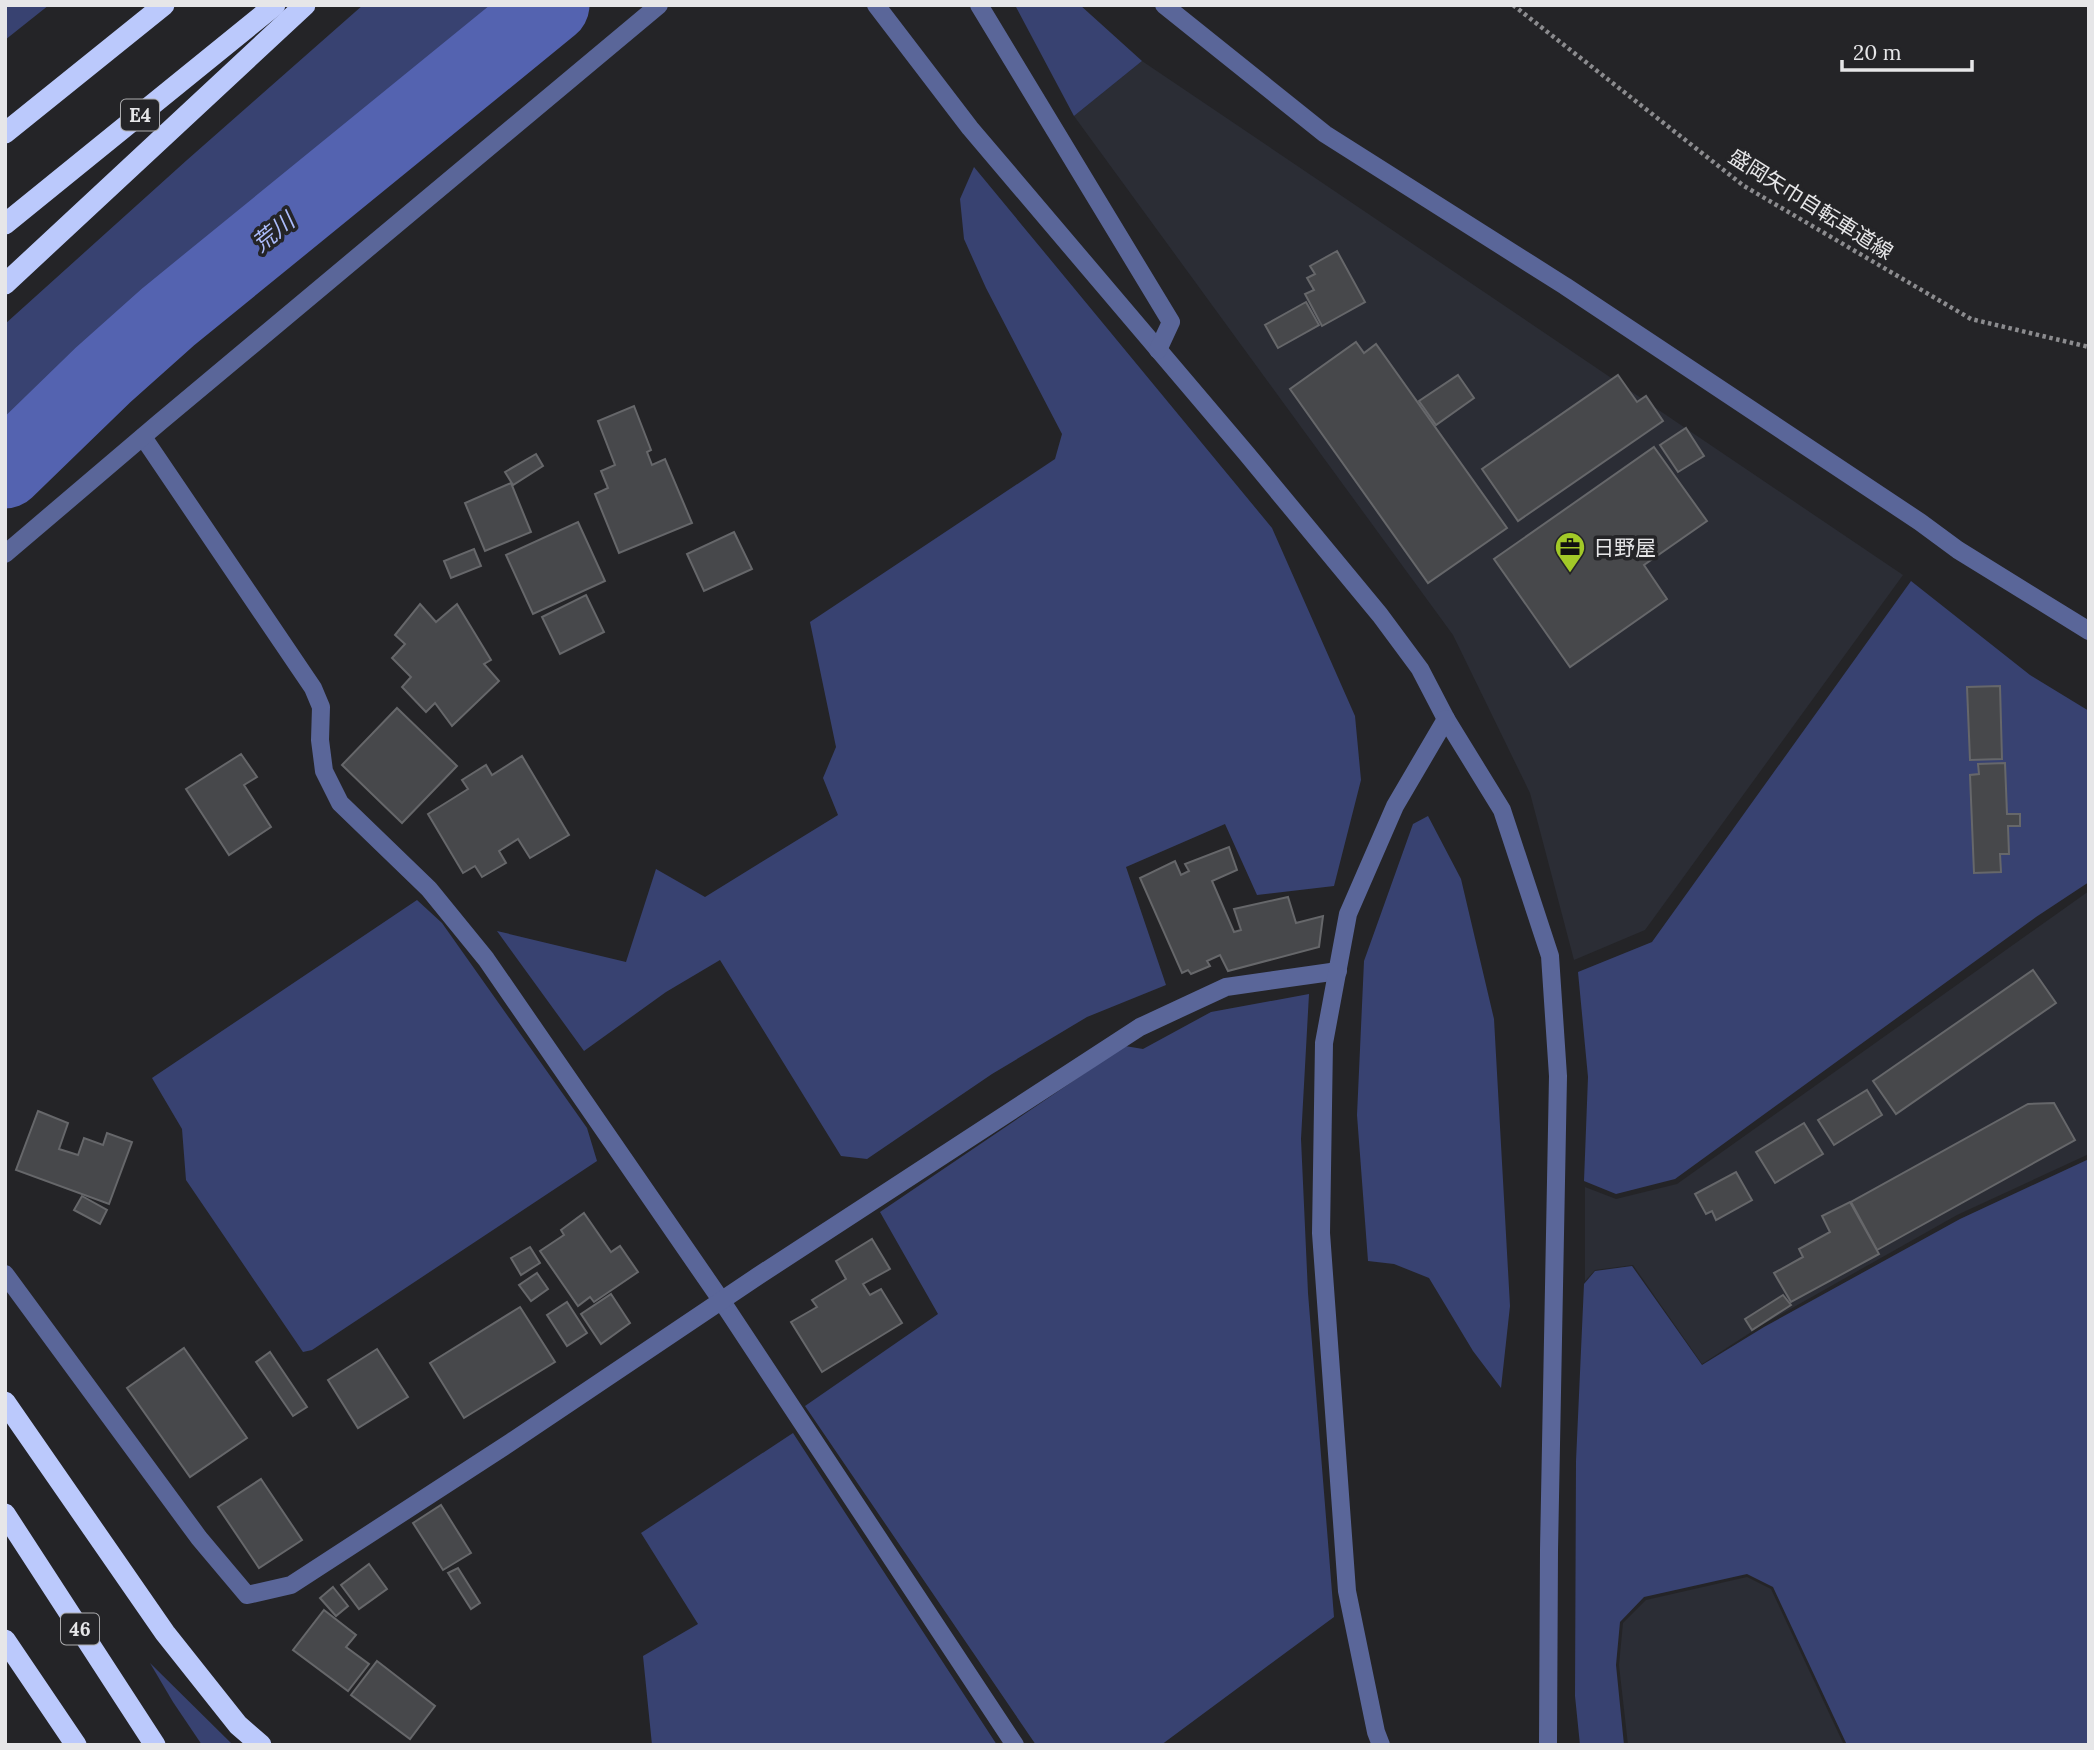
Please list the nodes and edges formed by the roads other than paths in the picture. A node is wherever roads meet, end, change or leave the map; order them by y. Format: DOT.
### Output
graph roads {
  1 [pos="164,5"];
  2 [pos="275,5"];
  3 [pos="305,5"];
  4 [pos="659,5"];
  5 [pos="876,5"];
  6 [pos="979,5"];
  7 [pos="1164,5"];
  8 [pos="5,133"];
  9 [pos="5,225"];
  10 [pos="5,284"];
  11 [pos="1158,350"];
  12 [pos="142,437"];
  13 [pos="5,554"];
  14 [pos="2089,631"];
  15 [pos="1446,719"];
  16 [pos="1338,971"];
  17 [pos="5,1274"];
  18 [pos="721,1300"];
  19 [pos="5,1402"];
  20 [pos="5,1514"];
  21 [pos="5,1640"];
  22 [pos="76,1745"];
  23 [pos="155,1745"];
  24 [pos="261,1745"];
  25 [pos="1015,1745"];
  26 [pos="1381,1745"];
  27 [pos="1548,1745"];
  1 -- 8 [label="highway"];
  2 -- 9 [label="highway, E4"];
  3 -- 10 [label="highway"];
  4 -- 12 [label="street"];
  5 -- 11 [label="street"];
  6 -- 11 [label="street"];
  7 -- 14 [label="street"];
  11 -- 15 [label="street"];
  12 -- 13 [label="street"];
  12 -- 18 [label="street"];
  15 -- 16 [label="street"];
  15 -- 27 [label="street"];
  16 -- 18 [label="street"];
  16 -- 26 [label="street"];
  17 -- 18 [label="street"];
  18 -- 25 [label="street"];
  19 -- 24 [label="highway"];
  20 -- 23 [label="highway, 46"];
  21 -- 22 [label="highway"];
}
